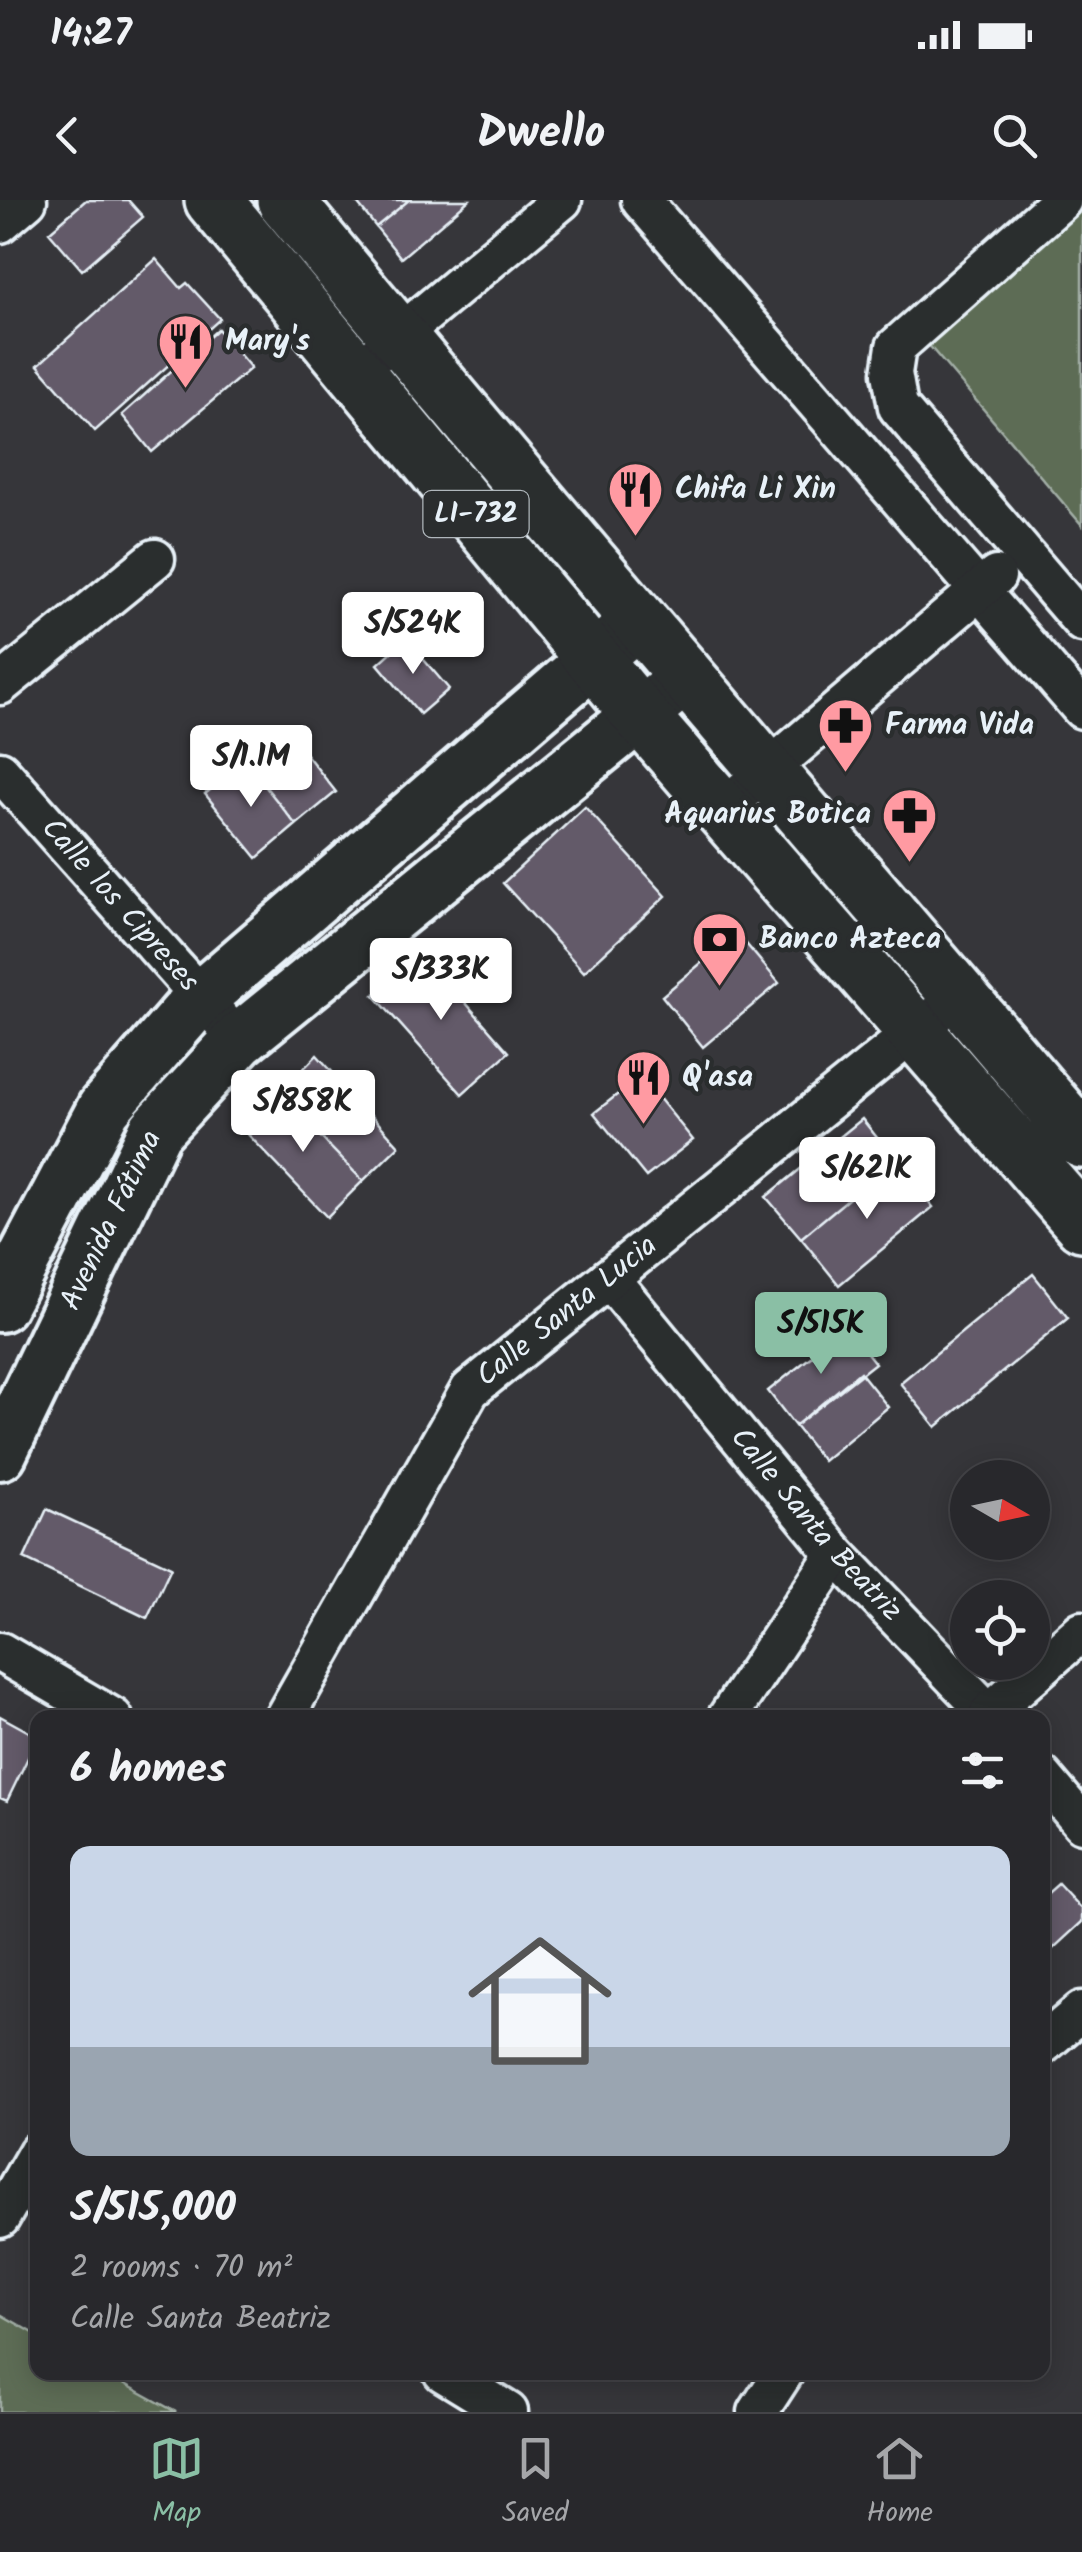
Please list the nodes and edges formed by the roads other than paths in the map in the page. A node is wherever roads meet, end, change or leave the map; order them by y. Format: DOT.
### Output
graph roads {
  1 [pos="27,200"];
  2 [pos="214,200"];
  3 [pos="285,200"];
  4 [pos="562,200"];
  5 [pos="641,200"];
  6 [pos="1062,200"];
  7 [pos="0,223"];
  8 [pos="398,337"];
  9 [pos="357,370"];
  10 [pos="1021,555"];
  11 [pos="156,559"];
  12 [pos="979,591"];
  13 [pos="638,622"];
  14 [pos="1082,622"];
  15 [pos="594,658"];
  16 [pos="686,677"];
  17 [pos="0,685"];
  18 [pos="1082,709"];
  19 [pos="639,714"];
  20 [pos="0,771"];
  21 [pos="770,771"];
  22 [pos="722,809"];
  23 [pos="959,995"];
  24 [pos="200,998"];
  25 [pos="917,1031"];
  26 [pos="239,1040"];
  27 [pos="1082,1140"];
  28 [pos="1082,1223"];
  29 [pos="609,1278"];
  30 [pos="0,1305"];
  31 [pos="0,1453"];
  32 [pos="836,1554"];
  33 [pos="1082,1631"];
  34 [pos="0,1652"];
  35 [pos="100,1710"];
  36 [pos="289,1710"];
  37 [pos="733,1710"];
  38 [pos="986,1710"];
  39 [pos="996,1710"];
  40 [pos="1050,1785"];
  41 [pos="1082,1823"];
  42 [pos="1082,2012"];
  43 [pos="1050,2038"];
  44 [pos="30,2164"];
  45 [pos="0,2218"];
  46 [pos="457,2380"];
  47 [pos="779,2380"];
  48 [pos="508,2412"];
  49 [pos="758,2412"];
  1 -- 7 [label="street"];
  2 -- 9 [label="main road, LI-732"];
  3 -- 8 [label="main road, LI-732"];
  4 -- 8 [label="street"];
  5 -- 12 [label="street"];
  6 -- 10 [label="street"];
  8 -- 9 [label="street"];
  8 -- 13 [label="main road, LI-732"];
  9 -- 15 [label="main road, LI-732"];
  10 -- 12 [label="street"];
  10 -- 14 [label="street"];
  11 -- 17 [label="street"];
  12 -- 18 [label="street"];
  12 -- 21 [label="street"];
  13 -- 15 [label="main road, Avenida Fátima"];
  13 -- 16 [label="main road, LI-732"];
  15 -- 19 [label="main road, LI-732"];
  15 -- 24 [label="main road, Avenida Fátima"];
  16 -- 19 [label="main road, Avenida Fátima"];
  16 -- 21 [label="main road, LI-732"];
  19 -- 22 [label="main road, LI-732"];
  19 -- 26 [label="main road, Avenida Fátima"];
  20 -- 24 [label="street, Calle los Cipreses"];
  21 -- 22 [label="street"];
  21 -- 23 [label="main road, LI-732"];
  22 -- 25 [label="main road, LI-732"];
  23 -- 25 [label="street, Calle Santa Lucia"];
  23 -- 27 [label="main road, LI-732"];
  24 -- 26 [label="street, Calle los Cipreses"];
  24 -- 30 [label="main road, Avenida Fátima"];
  25 -- 28 [label="main road, LI-732"];
  25 -- 29 [label="street, Calle Santa Lucia"];
  26 -- 31 [label="main road, Avenida Fátima"];
  29 -- 32 [label="street, Calle Santa Beatriz"];
  29 -- 36 [label="street, Calle Santa Lucia"];
  32 -- 37 [label="street"];
  32 -- 38 [label="street, Calle Santa Beatriz"];
  33 -- 39 [label="street"];
  34 -- 35 [label="street"];
  40 -- 41 [label="street"];
  42 -- 43 [label="street"];
  44 -- 45 [label="street"];
  46 -- 48 [label="street"];
  47 -- 49 [label="street"];
}
